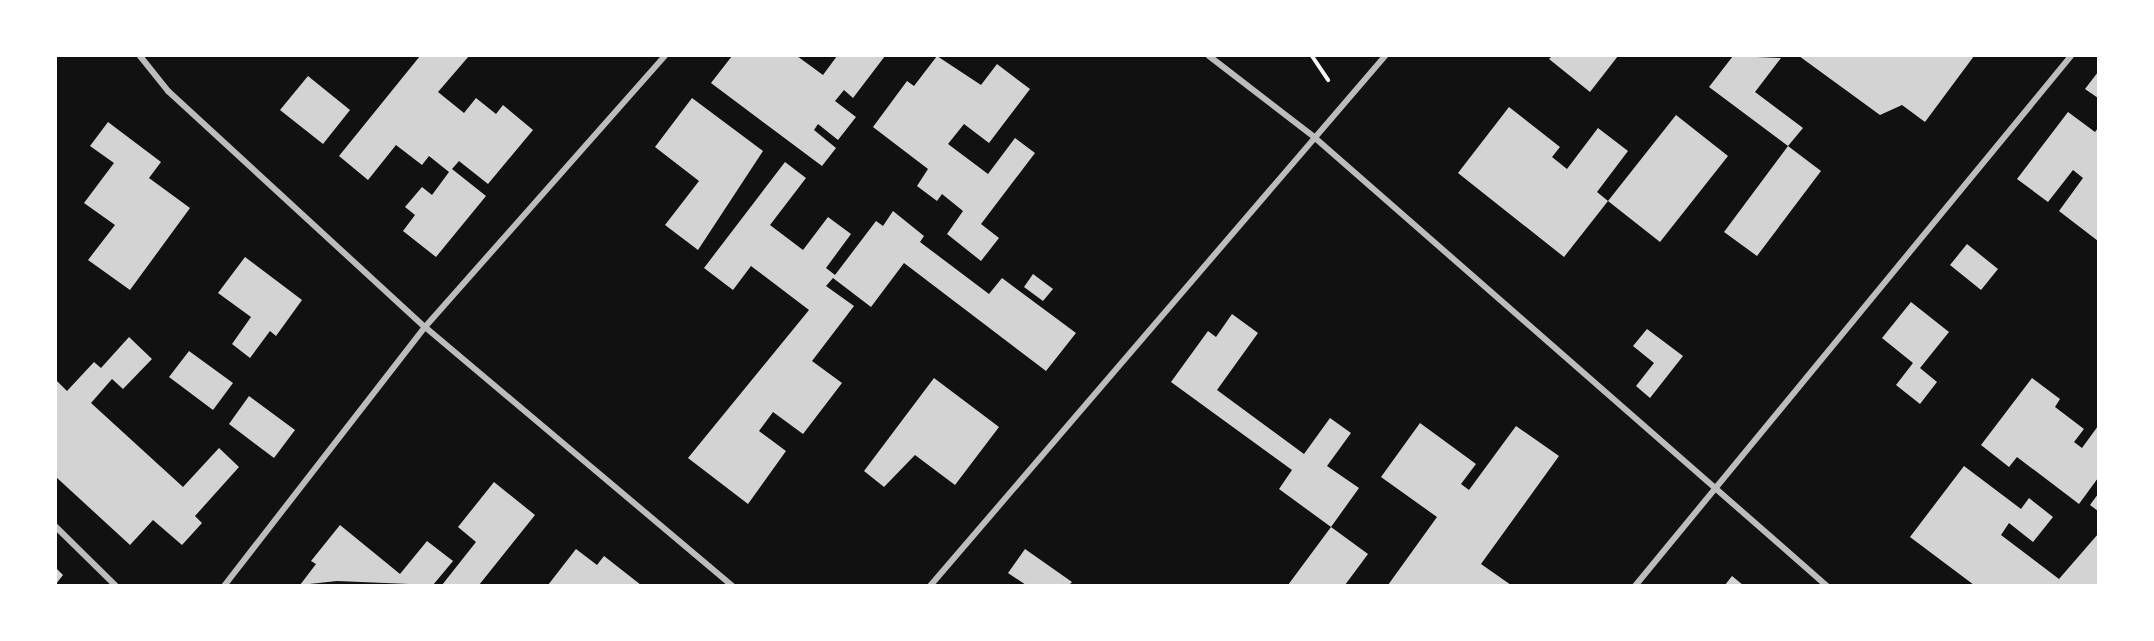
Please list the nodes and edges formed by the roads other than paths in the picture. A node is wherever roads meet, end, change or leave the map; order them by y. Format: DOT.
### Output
graph roads {
  1 [pos="140,56"];
  2 [pos="665,56"];
  3 [pos="1209,56"];
  4 [pos="1384,56"];
  5 [pos="2071,56"];
  6 [pos="1314,137"];
  7 [pos="425,327"];
  8 [pos="1715,490"];
  9 [pos="56,527"];
  10 [pos="116,585"];
  11 [pos="224,585"];
  12 [pos="733,585"];
  13 [pos="930,585"];
  14 [pos="1635,585"];
  15 [pos="1827,585"];
  1 -- 7 [label="street"];
  2 -- 7 [label="street"];
  3 -- 6 [label="street"];
  4 -- 6 [label="street"];
  5 -- 8 [label="street"];
  6 -- 8 [label="street"];
  6 -- 13 [label="street"];
  7 -- 11 [label="street"];
  7 -- 12 [label="street"];
  8 -- 14 [label="street"];
  8 -- 15 [label="street"];
  9 -- 10 [label="street"];
}
